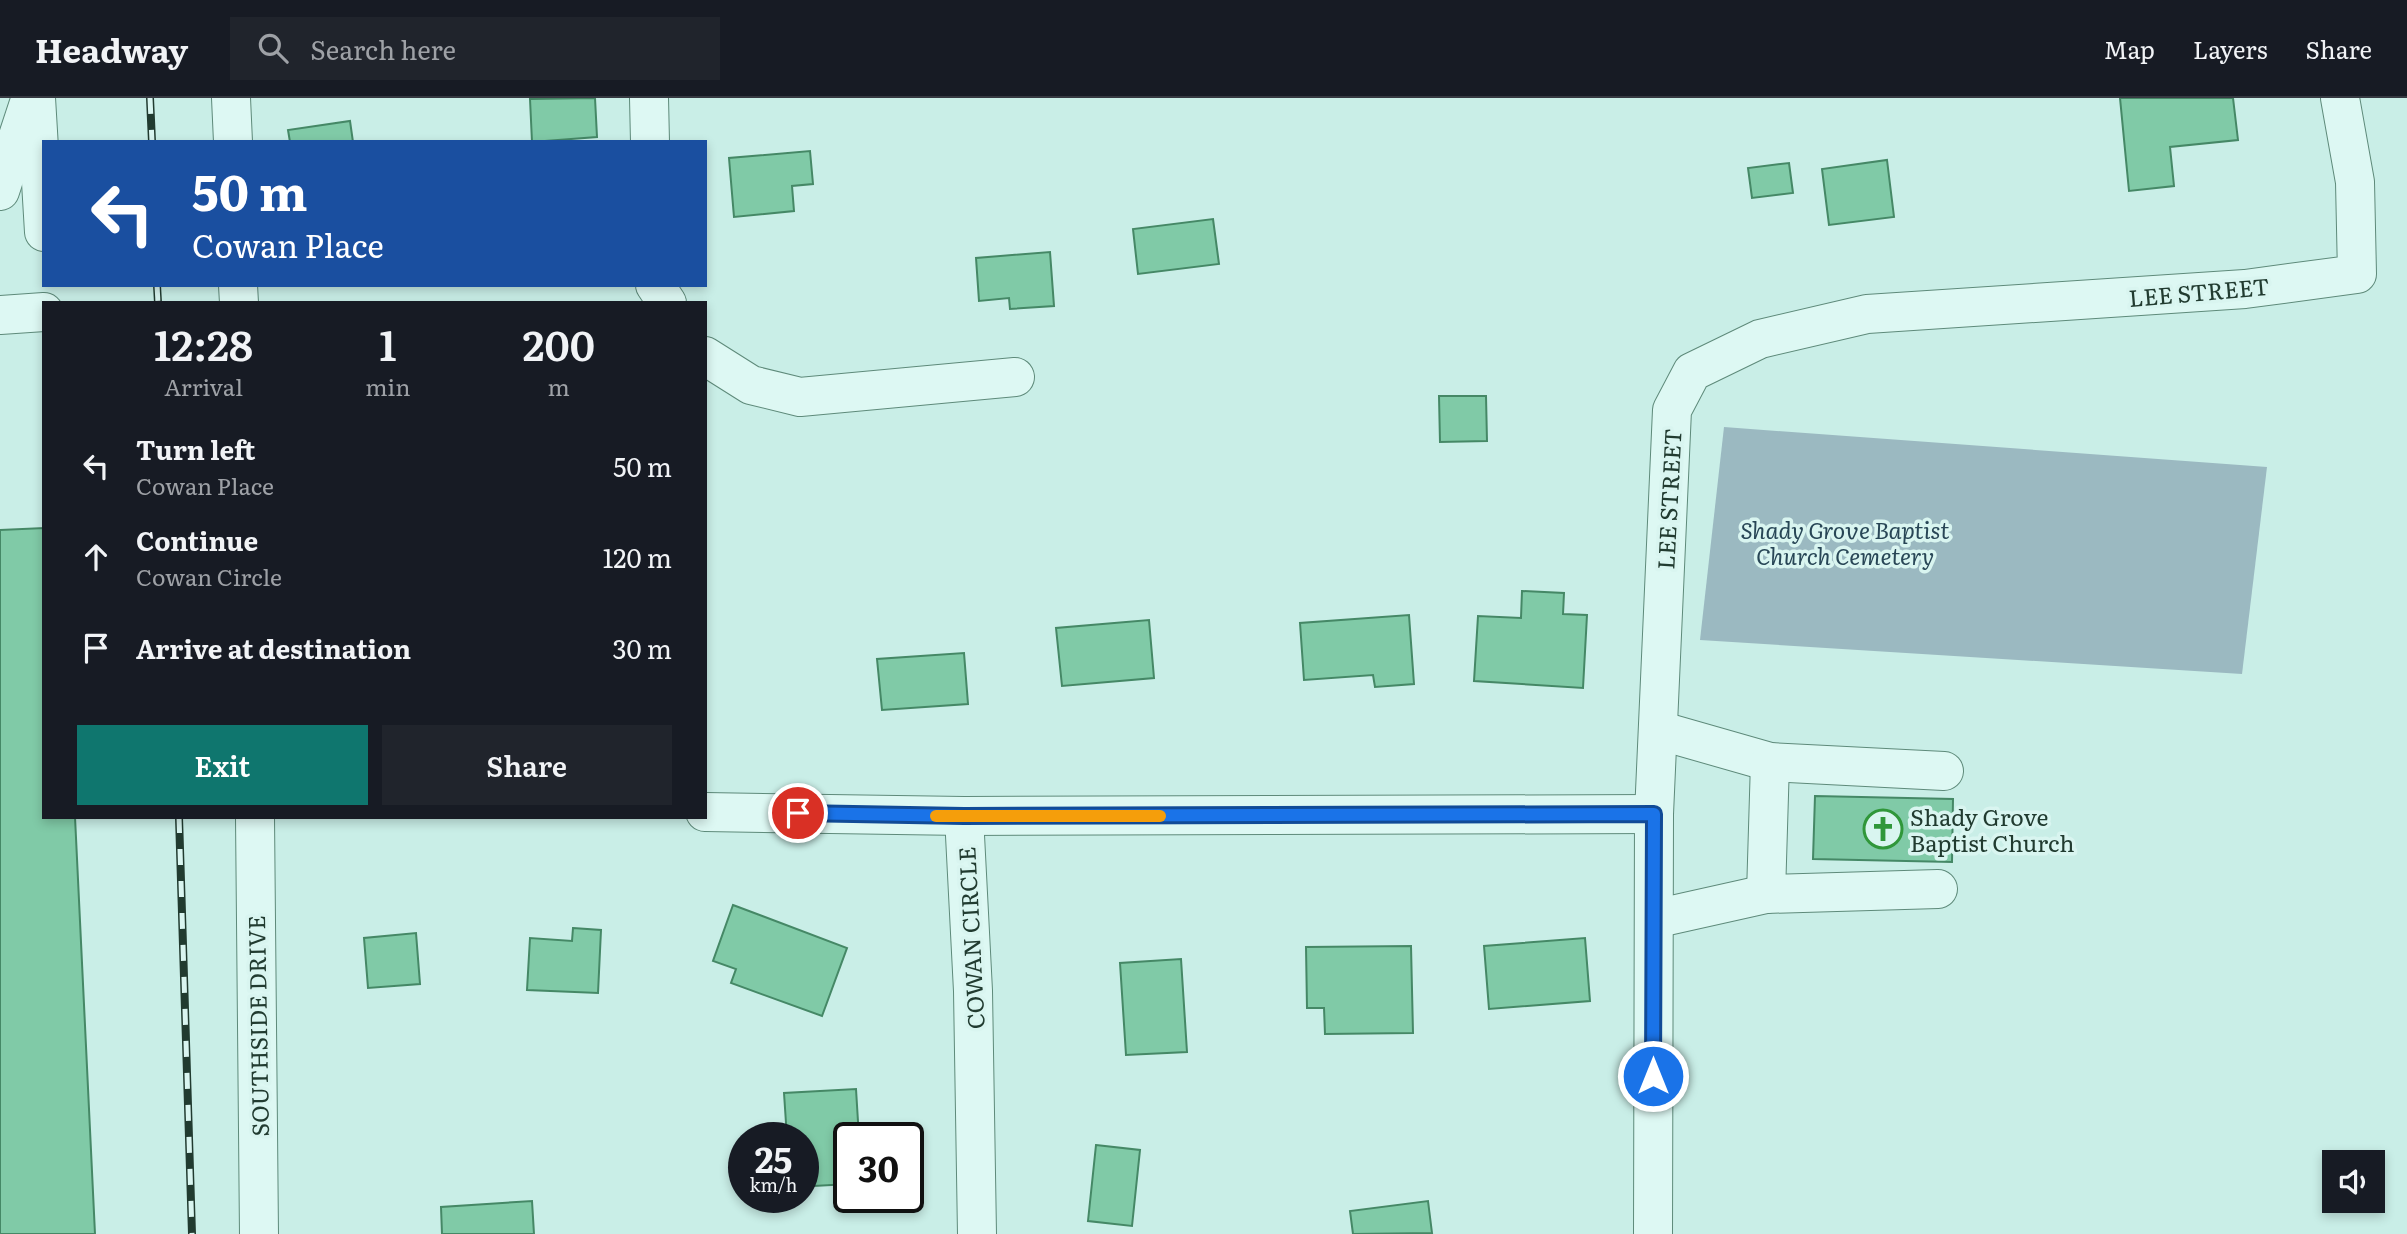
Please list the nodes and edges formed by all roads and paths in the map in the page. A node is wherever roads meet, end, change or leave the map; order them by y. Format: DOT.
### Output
graph roads {
  1 [pos="31,98"];
  2 [pos="36,98"];
  3 [pos="231,98"];
  4 [pos="649,98"];
  5 [pos="2340,98"];
  6 [pos="233,140"];
  7 [pos="650,140"];
  8 [pos="0,191"];
  9 [pos="42,198"];
  10 [pos="42,312"];
  11 [pos="0,315"];
  12 [pos="707,357"];
  13 [pos="1015,377"];
  14 [pos="1658,730"];
  15 [pos="1770,762"];
  16 [pos="1944,771"];
  17 [pos="707,812"];
  18 [pos="1654,814"];
  19 [pos="964,816"];
  20 [pos="255,819"];
  21 [pos="1938,889"];
  22 [pos="1766,894"];
  23 [pos="1654,919"];
  24 [pos="258,1234"];
  25 [pos="977,1234"];
  26 [pos="1653,1234"];
  1 -- 8 [label="street"];
  2 -- 9 [label="street"];
  3 -- 6 [label="street"];
  4 -- 7 [label="street"];
  5 -- 14 [label="street, LEE STREET"];
  10 -- 11 [label="street"];
  12 -- 13 [label="street"];
  14 -- 15 [label="street"];
  14 -- 18 [label="street, LEE STREET"];
  15 -- 16 [label="street"];
  15 -- 22 [label="street"];
  17 -- 19 [label="street, COWAN CIRCLE"];
  18 -- 19 [label="street"];
  18 -- 23 [label="street, LEE STREET"];
  19 -- 25 [label="street, COWAN CIRCLE"];
  20 -- 24 [label="street, SOUTHSIDE DRIVE"];
  21 -- 22 [label="street"];
  22 -- 23 [label="street"];
  23 -- 26 [label="street, LEE STREET"];
}
